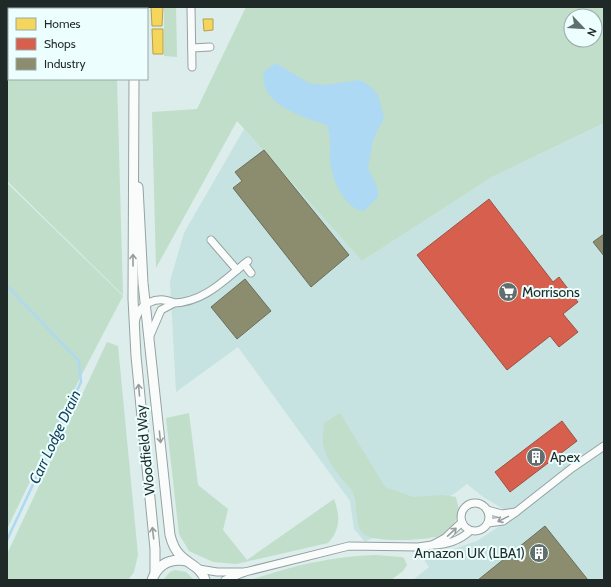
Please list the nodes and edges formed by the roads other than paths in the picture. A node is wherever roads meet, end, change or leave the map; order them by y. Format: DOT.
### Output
graph roads {
  1 [pos="191,7"];
  2 [pos="210,47"];
  3 [pos="192,48"];
  4 [pos="192,67"];
  5 [pos="134,80"];
  6 [pos="134,141"];
  7 [pos="211,240"];
  8 [pos="237,270"];
  9 [pos="251,272"];
  10 [pos="174,303"];
  11 [pos="145,305"];
  12 [pos="134,327"];
  13 [pos="149,339"];
  14 [pos="604,446"];
  15 [pos="487,510"];
  16 [pos="516,512"];
  17 [pos="462,522"];
  18 [pos="488,523"];
  19 [pos="470,531"];
  20 [pos="432,545"];
  21 [pos="188,562"];
  22 [pos="199,569"];
  23 [pos="245,572"];
  24 [pos="154,576"];
  25 [pos="204,580"];
  26 [pos="225,580"];
  1 -- 3 [label="street"];
  2 -- 3 [label="street"];
  3 -- 4 [label="street"];
  5 -- 6 [label="street, Woodfield Way"];
  6 -- 11 [label="street, Woodfield Way"];
  12 -- 6 [label="street, Woodfield Way, one-way"];
  7 -- 8 [label="street"];
  8 -- 9 [label="street, Woodfield Way"];
  8 -- 10 [label="street, Woodfield Way"];
  10 -- 11 [label="street, Woodfield Way"];
  10 -- 13 [label="street, Woodfield Way"];
  11 -- 12 [label="street, Woodfield Way"];
  11 -- 13 [label="street, Woodfield Way"];
  24 -- 12 [label="street, Woodfield Way, one-way"];
  13 -- 21 [label="street, Woodfield Way, one-way"];
  14 -- 16 [label="street"];
  15 -- 16 [label="street"];
  15 -- 17 [label="street"];
  15 -- 18 [label="street"];
  16 -- 18 [label="street, one-way"];
  17 -- 19 [label="street"];
  20 -- 17 [label="street, one-way"];
  18 -- 19 [label="street"];
  19 -- 20 [label="street"];
  20 -- 23 [label="street"];
  21 -- 22 [label="street, Woodfield Way"];
  21 -- 24 [label="street"];
  22 -- 23 [label="street"];
  22 -- 25 [label="street"];
  23 -- 26 [label="street"];
}
